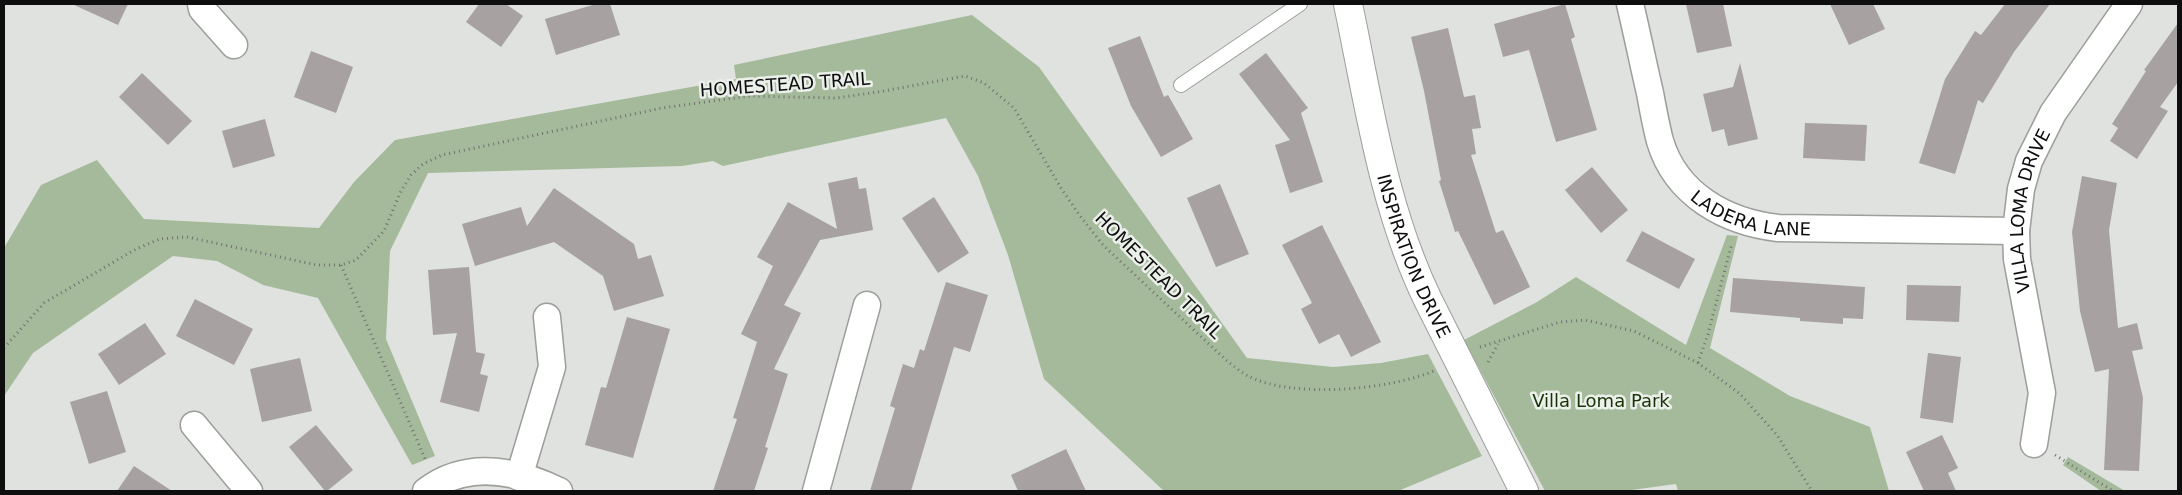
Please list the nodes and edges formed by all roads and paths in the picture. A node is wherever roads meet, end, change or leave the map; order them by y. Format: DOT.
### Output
graph roads {
  1 [pos="201,4"];
  2 [pos="1300,4"];
  3 [pos="1348,4"];
  4 [pos="1630,4"];
  5 [pos="2129,4"];
  6 [pos="234,45"];
  7 [pos="1181,86"];
  8 [pos="1738,220"];
  9 [pos="2016,231"];
  10 [pos="341,265"];
  11 [pos="867,305"];
  12 [pos="547,317"];
  13 [pos="1499,343"];
  14 [pos="4,348"];
  15 [pos="1475,350"];
  16 [pos="1698,363"];
  17 [pos="1486,365"];
  18 [pos="1437,370"];
  19 [pos="194,425"];
  20 [pos="2034,444"];
  21 [pos="520,477"];
  22 [pos="431,488"];
  23 [pos="249,491"];
  24 [pos="559,491"];
  25 [pos="816,491"];
  26 [pos="1524,491"];
  27 [pos="1812,491"];
  28 [pos="2113,491"];
  1 -- 6 [label="street"];
  2 -- 7 [label="lane"];
  3 -- 26 [label="street, INSPIRATION DRIVE"];
  4 -- 8 [label="street, LADERA LANE"];
  5 -- 9 [label="street, VILLA LOMA DRIVE"];
  8 -- 9 [label="street, LADERA LANE"];
  8 -- 16 [label="path"];
  9 -- 20 [label="street, VILLA LOMA DRIVE"];
  10 -- 14 [label="path, HOMESTEAD TRAIL"];
  10 -- 18 [label="path, HOMESTEAD TRAIL"];
  10 -- 22 [label="path"];
  11 -- 25 [label="street"];
  12 -- 21 [label="street"];
  13 -- 15 [label="path"];
  13 -- 16 [label="path"];
  13 -- 17 [label="path"];
  16 -- 27 [label="path"];
  19 -- 23 [label="street"];
  20 -- 28 [label="path"];
  21 -- 22 [label="street"];
  21 -- 24 [label="street"];
}
